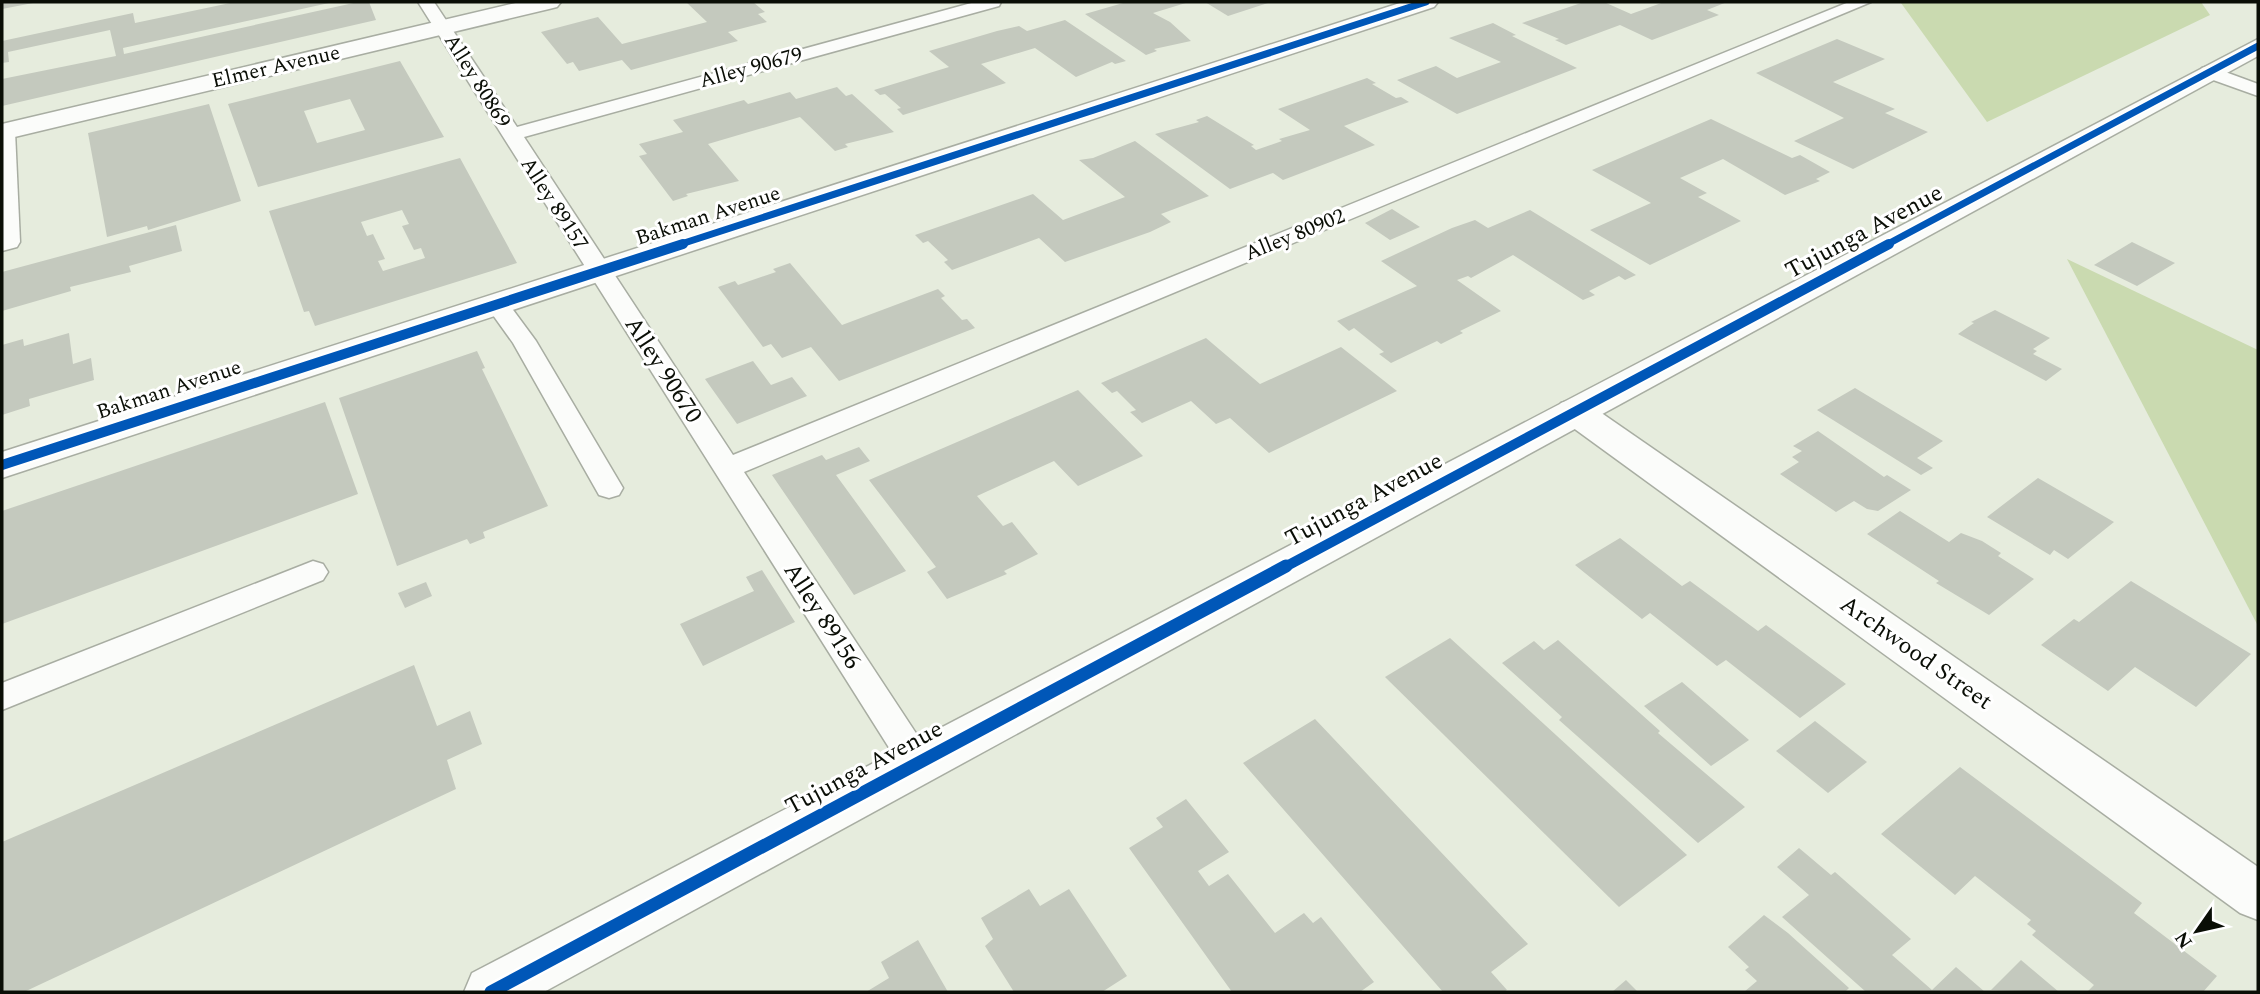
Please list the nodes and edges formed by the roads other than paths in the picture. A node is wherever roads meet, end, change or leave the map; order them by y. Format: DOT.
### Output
graph roads {
  1 [pos="426,2"];
  2 [pos="550,2"];
  3 [pos="993,2"];
  4 [pos="1426,2"];
  5 [pos="1863,2"];
  6 [pos="443,27"];
  7 [pos="2258,46"];
  8 [pos="2209,72"];
  9 [pos="2258,90"];
  10 [pos="3,131"];
  11 [pos="510,135"];
  12 [pos="2,243"];
  13 [pos="599,272"];
  14 [pos="497,304"];
  15 [pos="1574,411"];
  16 [pos="2,465"];
  17 [pos="728,468"];
  18 [pos="609,488"];
  19 [pos="313,572"];
  20 [pos="2,697"];
  21 [pos="917,763"];
  22 [pos="2258,896"];
  23 [pos="491,992"];
  1 -- 6 [label="lane, Alley 80869"];
  2 -- 6 [label="street, Elmer Avenue"];
  3 -- 11 [label="lane, Alley 90679"];
  4 -- 13 [label="street, Bakman Avenue"];
  5 -- 17 [label="lane, Alley 80902"];
  6 -- 10 [label="street, Elmer Avenue"];
  6 -- 11 [label="lane, Alley 80869"];
  7 -- 8 [label="street, Tujunga Avenue"];
  8 -- 9 [label="lane"];
  8 -- 15 [label="street, Tujunga Avenue"];
  10 -- 12 [label="lane"];
  11 -- 13 [label="lane, Alley 89157"];
  13 -- 14 [label="street, Bakman Avenue"];
  13 -- 17 [label="lane, Alley 90670"];
  14 -- 16 [label="street, Bakman Avenue"];
  14 -- 18 [label="lane"];
  15 -- 21 [label="street, Tujunga Avenue"];
  15 -- 22 [label="street, Archwood Street"];
  17 -- 21 [label="lane, Alley 89156"];
  19 -- 20 [label="lane"];
  21 -- 23 [label="street, Tujunga Avenue"];
}
